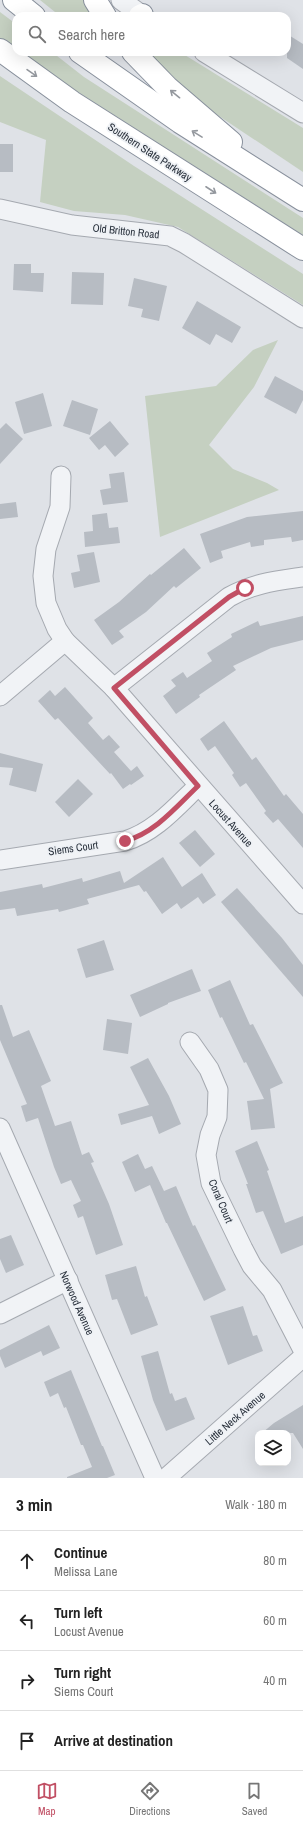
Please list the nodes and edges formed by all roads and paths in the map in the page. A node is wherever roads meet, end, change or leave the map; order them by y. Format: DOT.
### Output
graph roads {
  1 [pos="14,0"];
  2 [pos="95,0"];
  3 [pos="121,0"];
  4 [pos="29,12"];
  5 [pos="102,12"];
  6 [pos="137,12"];
  7 [pos="0,50"];
  8 [pos="86,56"];
  9 [pos="137,56"];
  10 [pos="210,56"];
  11 [pos="303,114"];
  12 [pos="278,184"];
  13 [pos="303,200"];
  14 [pos="0,210"];
  15 [pos="303,249"];
  16 [pos="303,318"];
  17 [pos="61,476"];
  18 [pos="303,577"];
  19 [pos="65,641"];
  20 [pos="114,688"];
  21 [pos="0,696"];
  22 [pos="198,786"];
  23 [pos="0,860"];
  24 [pos="303,904"];
  25 [pos="190,1042"];
  26 [pos="0,1128"];
  27 [pos="68,1280"];
  28 [pos="0,1314"];
  29 [pos="303,1350"];
  30 [pos="303,1357"];
  31 [pos="155,1478"];
  32 [pos="166,1478"];
  1 -- 4 [label="highway"];
  2 -- 5 [label="highway"];
  3 -- 6 [label="street"];
  7 -- 15 [label="highway, Southern State Parkway, one-way"];
  12 -- 8 [label="highway, one-way"];
  12 -- 9 [label="highway, one-way"];
  10 -- 11 [label="street"];
  12 -- 13 [label="highway"];
  14 -- 16 [label="street, Old Britton Road"];
  17 -- 19 [label="street, Locust Avenue"];
  18 -- 20 [label="street"];
  19 -- 20 [label="street, Locust Avenue"];
  19 -- 21 [label="street"];
  20 -- 22 [label="street, Locust Avenue"];
  22 -- 23 [label="street, Siems Court"];
  22 -- 24 [label="street, Locust Avenue"];
  25 -- 29 [label="street, Coral Court"];
  26 -- 27 [label="street, Norwood Avenue"];
  27 -- 28 [label="street"];
  27 -- 31 [label="street, Norwood Avenue"];
  30 -- 32 [label="street, Little Neck Avenue"];
}
